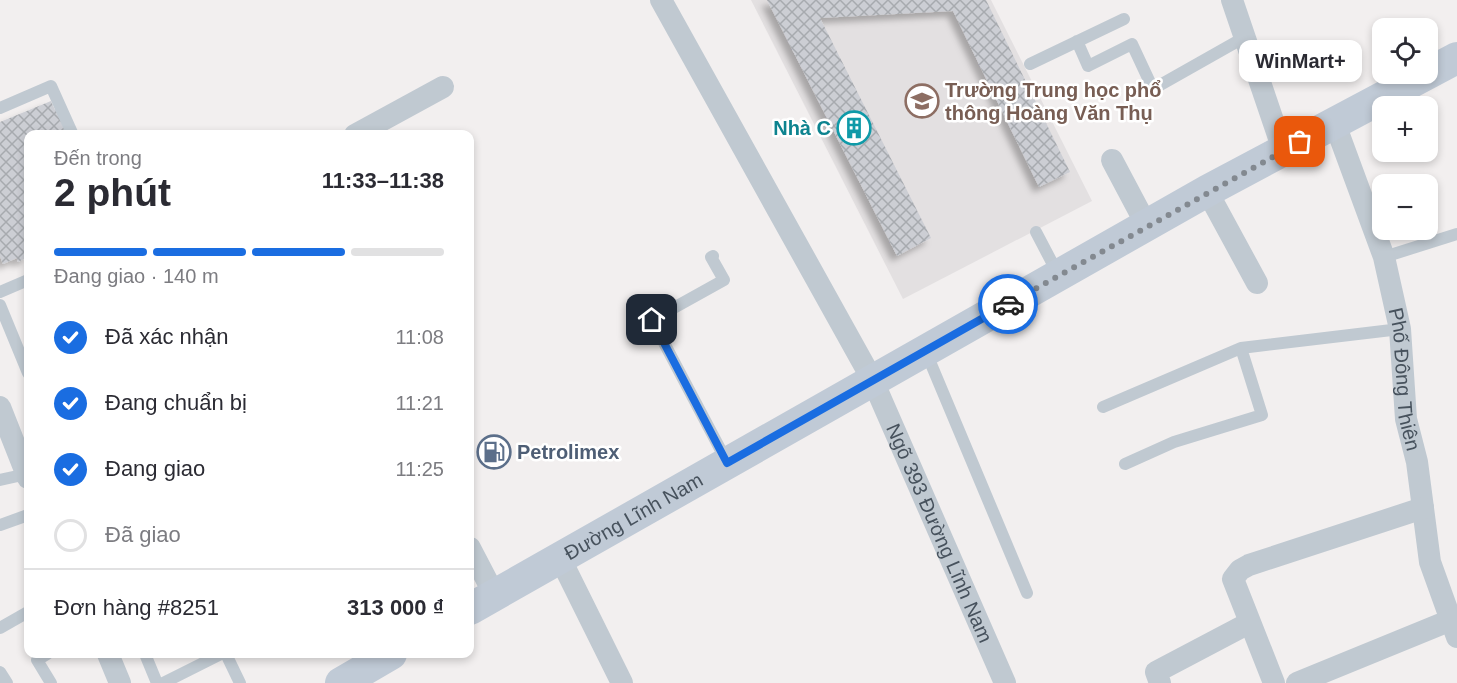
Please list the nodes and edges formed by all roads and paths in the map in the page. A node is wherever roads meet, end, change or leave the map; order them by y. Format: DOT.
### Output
graph roads {
  1 [pos="661,0"];
  2 [pos="1232,0"];
  3 [pos="1124,19"];
  4 [pos="1245,37"];
  5 [pos="1077,41"];
  6 [pos="1457,58"];
  7 [pos="1030,64"];
  8 [pos="443,87"];
  9 [pos="0,108"];
  10 [pos="1335,124"];
  11 [pos="70,130"];
  12 [pos="364,130"];
  13 [pos="1283,150"];
  14 [pos="1112,160"];
  15 [pos="1207,191"];
  16 [pos="1147,225"];
  17 [pos="1036,232"];
  18 [pos="1457,234"];
  19 [pos="713,256"];
  20 [pos="1384,257"];
  21 [pos="1059,275"];
  22 [pos="24,282"];
  23 [pos="1257,283"];
  24 [pos="0,292"];
  25 [pos="0,305"];
  26 [pos="1400,329"];
  27 [pos="1240,348"];
  28 [pos="926,351"];
  29 [pos="24,362"];
  30 [pos="873,381"];
  31 [pos="0,406"];
  32 [pos="1103,408"];
  33 [pos="727,463"];
  34 [pos="1125,464"];
  35 [pos="24,466"];
  36 [pos="24,477"];
  37 [pos="0,480"];
  38 [pos="1423,508"];
  39 [pos="24,516"];
  40 [pos="0,525"];
  41 [pos="560,558"];
  42 [pos="474,566"];
  43 [pos="1027,593"];
  44 [pos="482,602"];
  45 [pos="24,614"];
  46 [pos="1249,623"];
  47 [pos="1455,625"];
  48 [pos="0,628"];
  49 [pos="40,658"];
  50 [pos="109,658"];
  51 [pos="147,658"];
  52 [pos="213,658"];
  53 [pos="228,658"];
  54 [pos="384,658"];
  55 [pos="0,672"];
  56 [pos="1338,675"];
  57 [pos="116,682"];
  58 [pos="7,683"];
  59 [pos="51,683"];
  60 [pos="157,683"];
  61 [pos="163,683"];
  62 [pos="240,683"];
  63 [pos="341,683"];
  64 [pos="622,683"];
  65 [pos="1005,683"];
  66 [pos="1160,683"];
  67 [pos="1274,683"];
  68 [pos="1298,683"];
  1 -- 30 [label="street, Ngõ 393 Đường Lĩnh Nam"];
  2 -- 4 [label="street"];
  3 -- 5 [label="lane"];
  4 -- 5 [label="lane"];
  4 -- 13 [label="street"];
  5 -- 7 [label="lane"];
  6 -- 10 [label="main road, Đường Lĩnh Nam"];
  8 -- 12 [label="street"];
  9 -- 11 [label="lane"];
  10 -- 13 [label="main road, Đường Lĩnh Nam"];
  10 -- 20 [label="street, Phố Đông Thiên"];
  13 -- 15 [label="main road, Đường Lĩnh Nam"];
  14 -- 16 [label="street"];
  15 -- 16 [label="main road, Đường Lĩnh Nam"];
  15 -- 23 [label="street"];
  16 -- 21 [label="main road, Đường Lĩnh Nam"];
  17 -- 21 [label="lane"];
  18 -- 20 [label="lane"];
  19 -- 33 [label="lane"];
  20 -- 26 [label="street, Phố Đông Thiên"];
  21 -- 28 [label="main road, Đường Lĩnh Nam"];
  22 -- 24 [label="lane"];
  25 -- 29 [label="lane"];
  26 -- 27 [label="lane"];
  26 -- 38 [label="street, Phố Đông Thiên"];
  27 -- 32 [label="lane"];
  27 -- 34 [label="lane"];
  28 -- 30 [label="main road, Đường Lĩnh Nam"];
  28 -- 43 [label="lane"];
  30 -- 33 [label="main road, Đường Lĩnh Nam"];
  30 -- 65 [label="street, Ngõ 393 Đường Lĩnh Nam"];
  31 -- 35 [label="street"];
  33 -- 41 [label="main road, Đường Lĩnh Nam"];
  36 -- 37 [label="lane"];
  38 -- 46 [label="street"];
  38 -- 47 [label="street, Phố Đông Thiên"];
  39 -- 40 [label="lane"];
  41 -- 44 [label="main road, Đường Lĩnh Nam"];
  41 -- 64 [label="street"];
  42 -- 44 [label="street"];
  45 -- 48 [label="lane"];
  46 -- 66 [label="street"];
  46 -- 67 [label="street"];
  47 -- 56 [label="street"];
  49 -- 59 [label="lane"];
  50 -- 57 [label="street"];
  51 -- 60 [label="lane"];
  52 -- 61 [label="lane"];
  53 -- 62 [label="lane"];
  54 -- 63 [label="main road"];
  55 -- 58 [label="lane"];
  56 -- 68 [label="street"];
}
